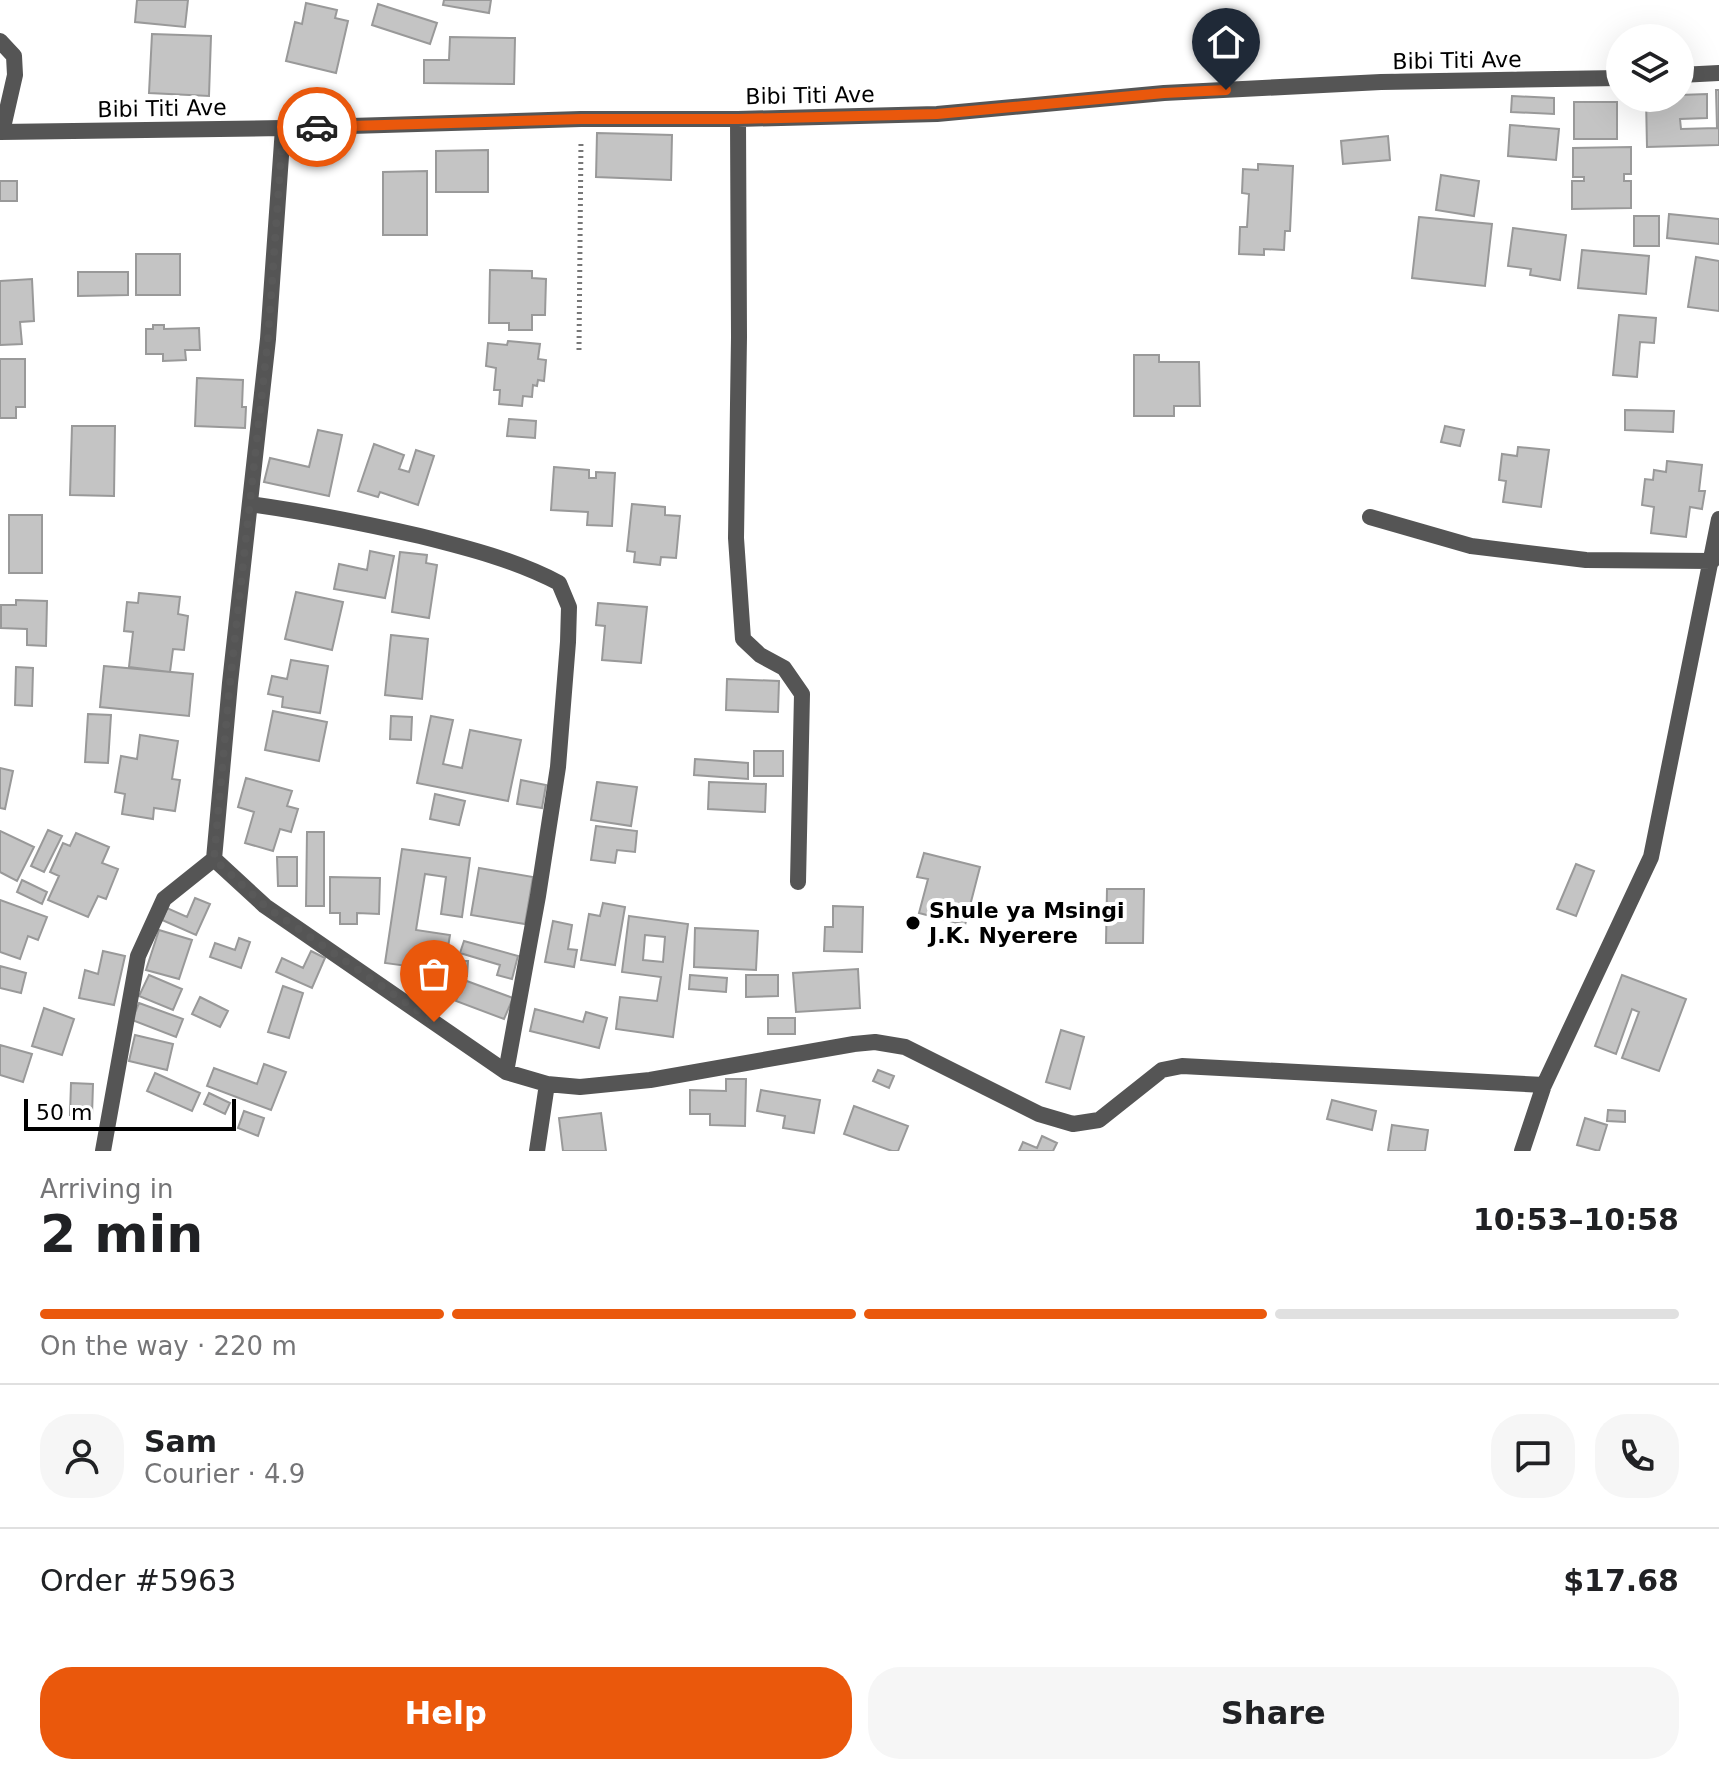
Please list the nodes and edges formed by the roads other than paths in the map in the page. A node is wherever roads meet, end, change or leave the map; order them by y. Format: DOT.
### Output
graph roads {
  1 [pos="0,41"];
  2 [pos="1719,73"];
  3 [pos="1694,74"];
  4 [pos="1606,78"];
  5 [pos="738,119"];
  6 [pos="283,128"];
  7 [pos="1,132"];
  8 [pos="250,504"];
  9 [pos="1370,517"];
  10 [pos="1719,519"];
  11 [pos="1712,561"];
  12 [pos="1712,597"];
  13 [pos="214,859"];
  14 [pos="798,882"];
  15 [pos="506,1072"];
  16 [pos="547,1084"];
  17 [pos="1544,1085"];
  18 [pos="103,1151"];
  19 [pos="537,1151"];
  20 [pos="1522,1151"];
  1 -- 7 [label="street"];
  2 -- 3 [label="street"];
  4 -- 5 [label="street, Bibi Titi Ave"];
  5 -- 6 [label="street, Bibi Titi Ave"];
  5 -- 14 [label="street"];
  6 -- 7 [label="street, Bibi Titi Ave"];
  6 -- 8 [label="street"];
  8 -- 13 [label="street"];
  8 -- 15 [label="street"];
  9 -- 11 [label="street"];
  10 -- 11 [label="street"];
  11 -- 12 [label="street"];
  12 -- 17 [label="street"];
  13 -- 15 [label="street"];
  13 -- 18 [label="street"];
  15 -- 16 [label="street"];
  16 -- 17 [label="street"];
  16 -- 19 [label="street"];
  17 -- 20 [label="street"];
}
